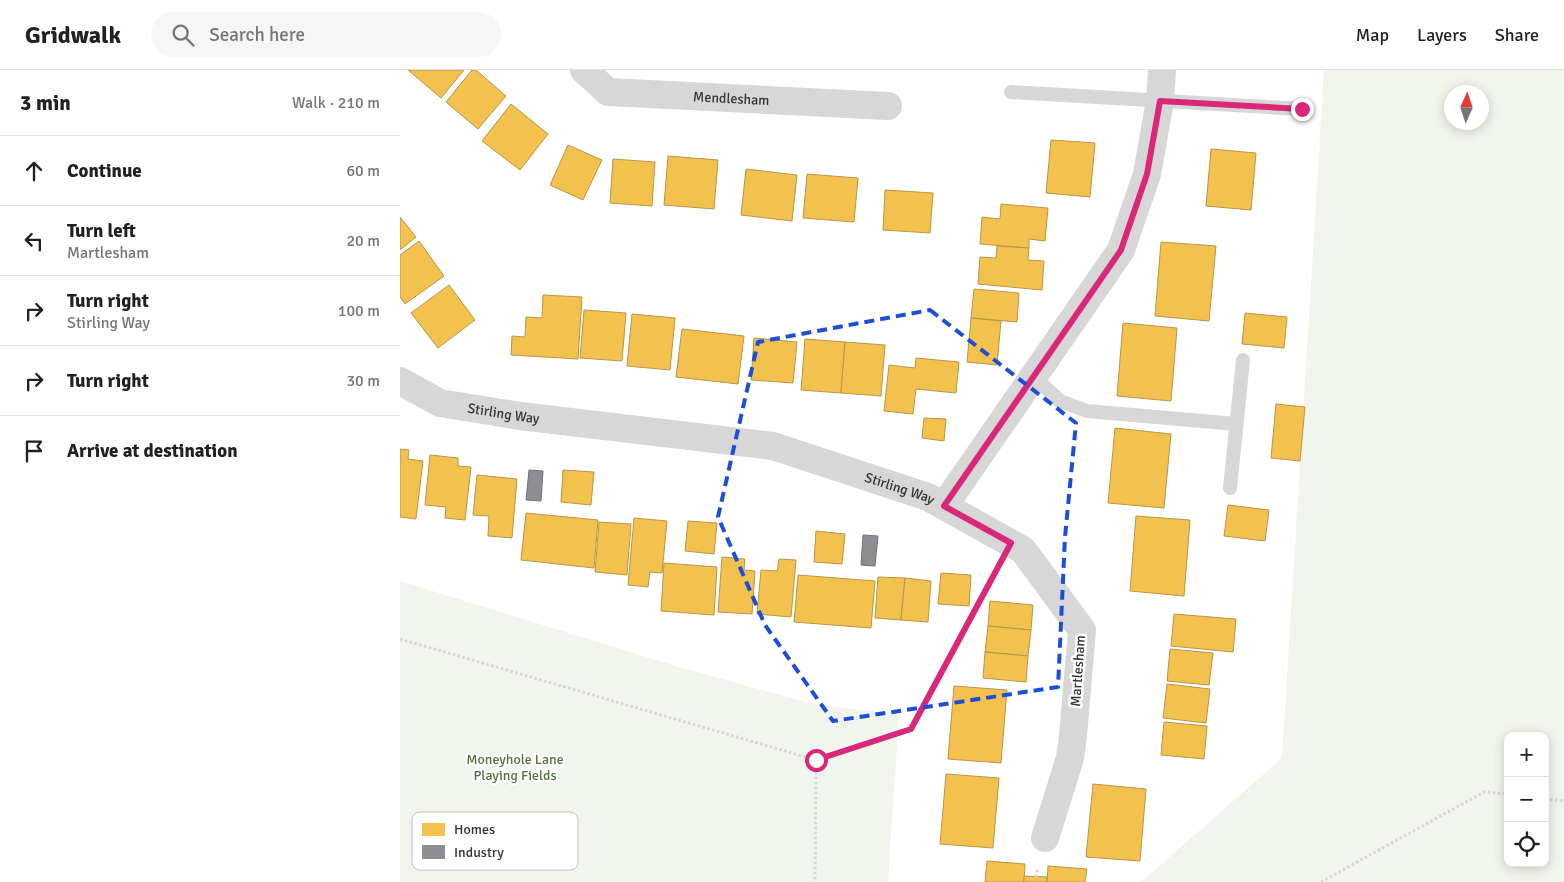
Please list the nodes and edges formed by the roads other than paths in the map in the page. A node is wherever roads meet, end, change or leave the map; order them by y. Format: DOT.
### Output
graph roads {
  1 [pos="584,70"];
  2 [pos="1162,70"];
  3 [pos="1011,92"];
  4 [pos="1160,101"];
  5 [pos="888,106"];
  6 [pos="1302,109"];
  7 [pos="1243,360"];
  8 [pos="1034,376"];
  9 [pos="400,381"];
  10 [pos="1236,424"];
  11 [pos="1230,488"];
  12 [pos="944,506"];
  13 [pos="1046,838"];
  1 -- 5 [label="street, Mendlesham"];
  2 -- 4 [label="street, Stirling Way"];
  3 -- 4 [label="lane"];
  4 -- 6 [label="lane"];
  4 -- 8 [label="street, Stirling Way"];
  7 -- 10 [label="lane"];
  8 -- 10 [label="lane"];
  8 -- 12 [label="street, Stirling Way"];
  9 -- 12 [label="street, Stirling Way"];
  10 -- 11 [label="lane"];
  12 -- 13 [label="street, Martlesham"];
}
